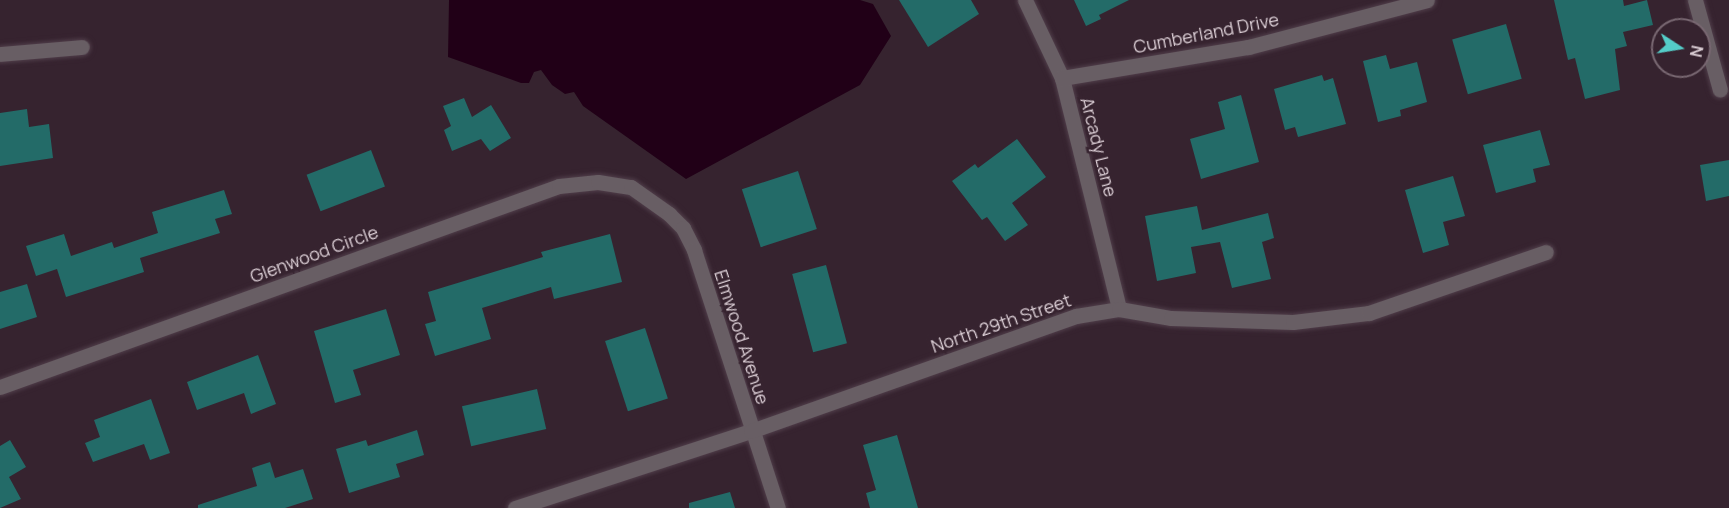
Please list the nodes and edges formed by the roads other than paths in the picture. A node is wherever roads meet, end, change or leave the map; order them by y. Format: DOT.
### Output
graph roads {
  1 [pos="1025,0"];
  2 [pos="1427,0"];
  3 [pos="1695,0"];
  4 [pos="82,47"];
  5 [pos="0,54"];
  6 [pos="1062,78"];
  7 [pos="1720,90"];
  8 [pos="643,194"];
  9 [pos="1546,252"];
  10 [pos="1119,309"];
  11 [pos="0,387"];
  12 [pos="752,431"];
  13 [pos="515,508"];
  14 [pos="778,508"];
  1 -- 6 [label="street, Arcady Lane"];
  2 -- 6 [label="street, Cumberland Drive"];
  3 -- 7 [label="street"];
  4 -- 5 [label="street"];
  6 -- 10 [label="street, Arcady Lane"];
  8 -- 11 [label="street, Glenwood Circle"];
  8 -- 12 [label="street, Elmwood Avenue"];
  9 -- 10 [label="street, North 29th Street"];
  10 -- 12 [label="street, North 29th Street"];
  12 -- 13 [label="street, North 29th Street"];
  12 -- 14 [label="street, Elmwood Avenue"];
}
